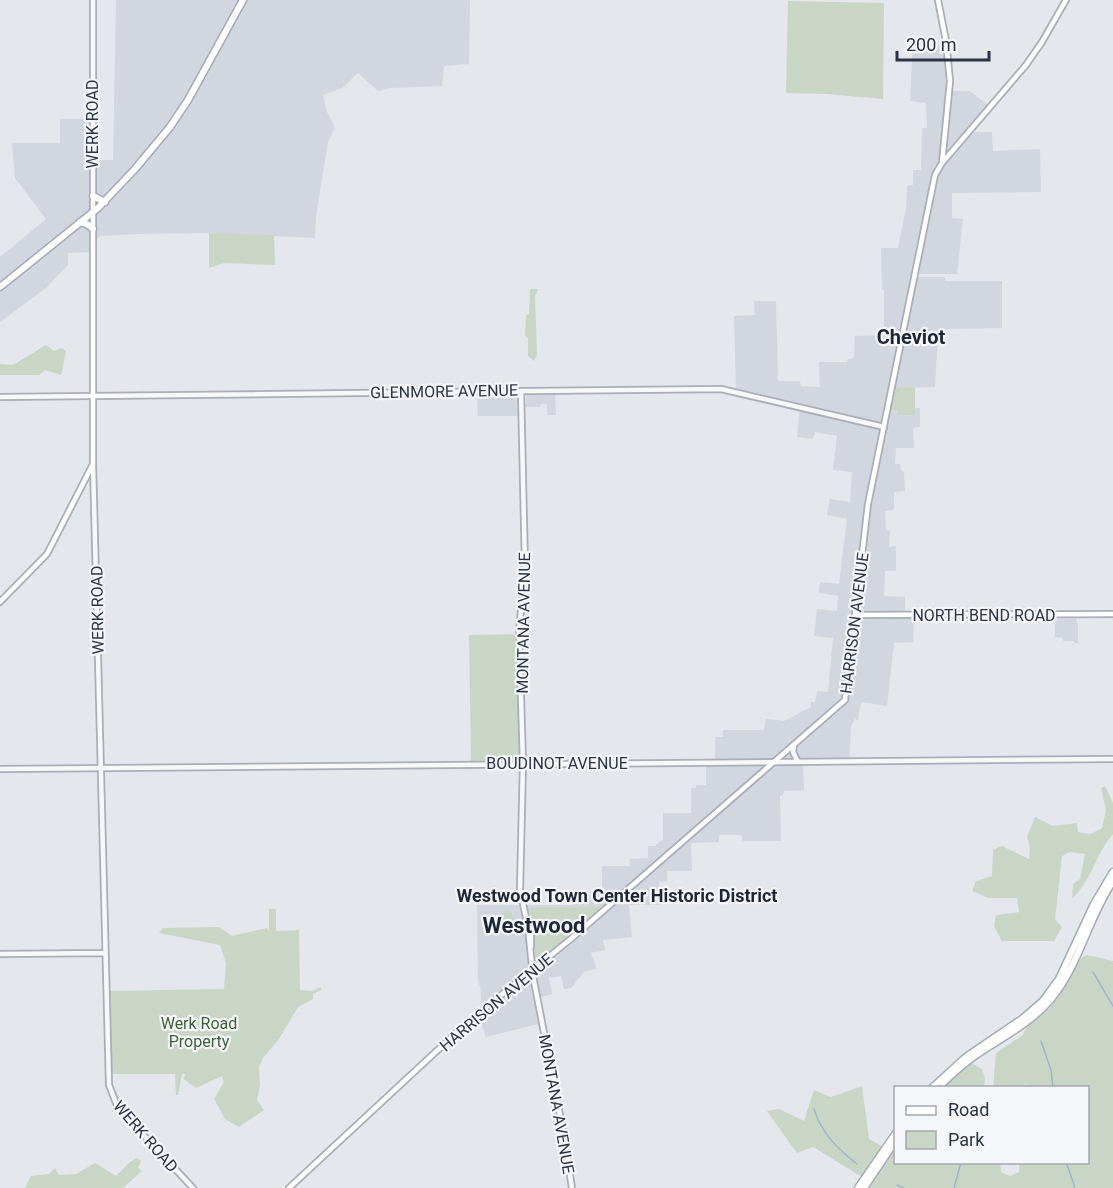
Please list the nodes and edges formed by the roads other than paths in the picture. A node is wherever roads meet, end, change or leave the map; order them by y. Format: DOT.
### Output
graph roads {
  1 [pos="93,0"];
  2 [pos="243,0"];
  3 [pos="938,0"];
  4 [pos="1066,0"];
  5 [pos="942,163"];
  6 [pos="93,196"];
  7 [pos="105,202"];
  8 [pos="93,212"];
  9 [pos="80,222"];
  10 [pos="93,230"];
  11 [pos="0,287"];
  12 [pos="521,391"];
  13 [pos="92,396"];
  14 [pos="0,397"];
  15 [pos="884,427"];
  16 [pos="93,464"];
  17 [pos="0,602"];
  18 [pos="1113,614"];
  19 [pos="855,615"];
  20 [pos="794,745"];
  21 [pos="1113,759"];
  22 [pos="755,762"];
  23 [pos="775,762"];
  24 [pos="798,762"];
  25 [pos="522,763"];
  26 [pos="101,768"];
  27 [pos="0,769"];
  28 [pos="758,777"];
  29 [pos="1113,872"];
  30 [pos="1113,881"];
  31 [pos="105,953"];
  32 [pos="0,954"];
  33 [pos="531,957"];
  34 [pos="543,962"];
  35 [pos="532,971"];
  36 [pos="934,1086"];
  37 [pos="940,1086"];
  38 [pos="894,1136"];
  39 [pos="894,1143"];
  40 [pos="192,1188"];
  41 [pos="289,1188"];
  42 [pos="572,1188"];
  43 [pos="858,1188"];
  44 [pos="864,1188"];
  1 -- 6 [label="street, WERK ROAD"];
  2 -- 7 [label="main road"];
  3 -- 5 [label="main road"];
  4 -- 5 [label="main road, HARRISON AVENUE"];
  5 -- 15 [label="main road, HARRISON AVENUE"];
  6 -- 7 [label="main road"];
  6 -- 8 [label="street, WERK ROAD"];
  7 -- 8 [label="main road"];
  8 -- 9 [label="main road"];
  8 -- 10 [label="main road, WERK ROAD"];
  9 -- 10 [label="main road"];
  9 -- 11 [label="main road"];
  10 -- 13 [label="main road, WERK ROAD"];
  12 -- 13 [label="street, GLENMORE AVENUE"];
  12 -- 15 [label="street, GLENMORE AVENUE"];
  12 -- 25 [label="street, MONTANA AVENUE"];
  13 -- 14 [label="street, GLENMORE AVENUE"];
  13 -- 16 [label="main road, WERK ROAD"];
  15 -- 19 [label="main road, HARRISON AVENUE"];
  16 -- 17 [label="main road"];
  16 -- 26 [label="street, WERK ROAD"];
  18 -- 19 [label="main road, NORTH BEND ROAD"];
  19 -- 20 [label="main road, HARRISON AVENUE"];
  20 -- 23 [label="main road, HARRISON AVENUE"];
  20 -- 24 [label="street"];
  21 -- 24 [label="street, BOUDINOT AVENUE"];
  22 -- 23 [label="street, BOUDINOT AVENUE"];
  22 -- 25 [label="street, BOUDINOT AVENUE"];
  22 -- 28 [label="street"];
  23 -- 24 [label="street, BOUDINOT AVENUE"];
  23 -- 28 [label="main road, HARRISON AVENUE"];
  25 -- 26 [label="street, BOUDINOT AVENUE"];
  25 -- 33 [label="street, MONTANA AVENUE"];
  26 -- 27 [label="street, BOUDINOT AVENUE"];
  26 -- 31 [label="street, WERK ROAD"];
  28 -- 34 [label="main road, HARRISON AVENUE"];
  29 -- 36 [label="main road"];
  30 -- 37 [label="main road"];
  31 -- 32 [label="street"];
  31 -- 40 [label="street, WERK ROAD"];
  33 -- 34 [label="street"];
  33 -- 35 [label="street, MONTANA AVENUE"];
  34 -- 35 [label="main road, HARRISON AVENUE"];
  35 -- 41 [label="main road, HARRISON AVENUE"];
  35 -- 42 [label="street, MONTANA AVENUE"];
  38 -- 43 [label="main road"];
  39 -- 44 [label="main road"];
}
